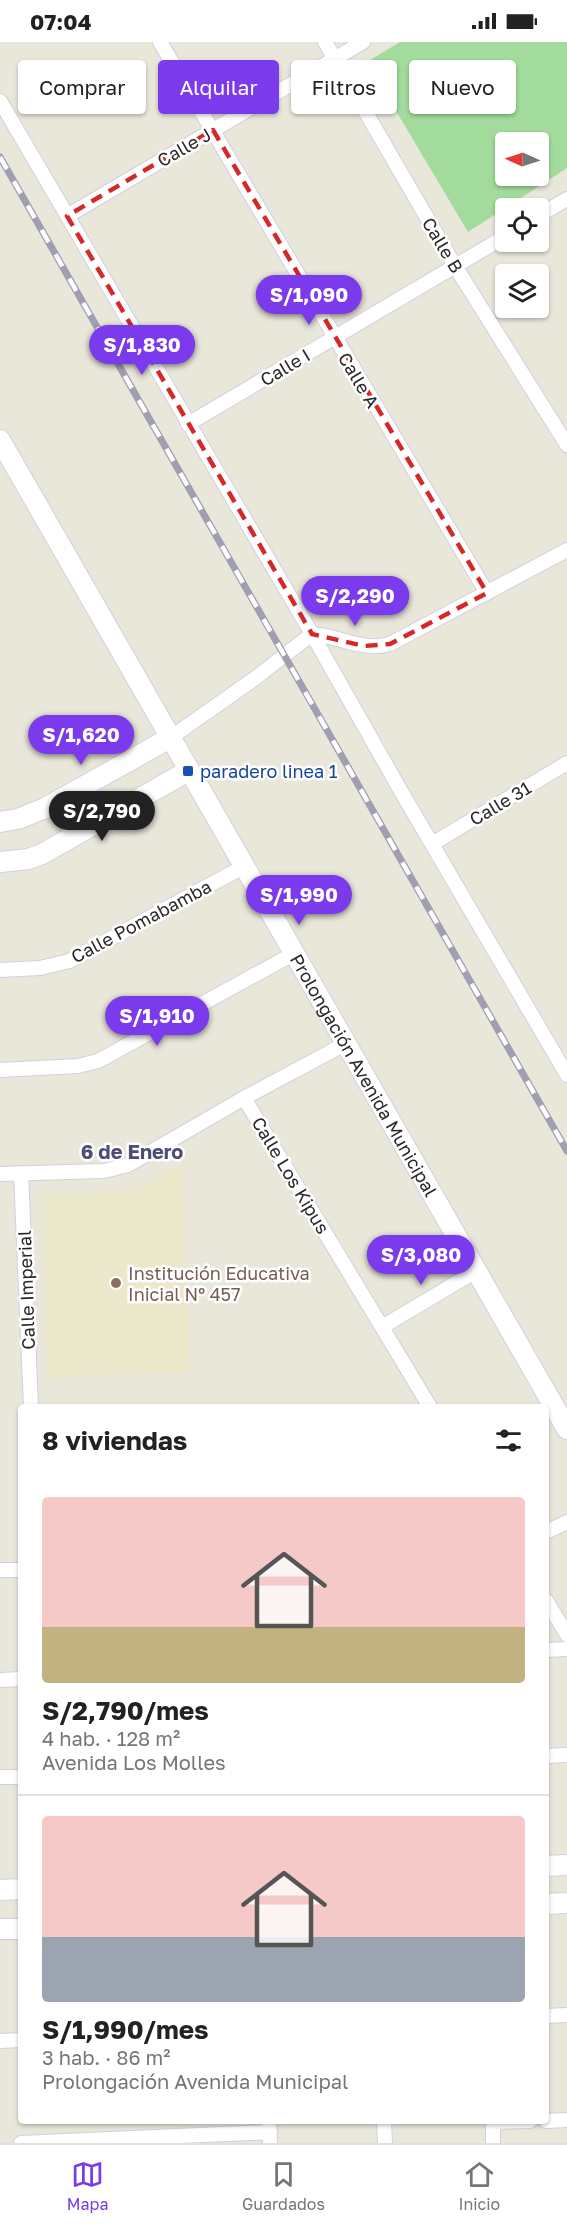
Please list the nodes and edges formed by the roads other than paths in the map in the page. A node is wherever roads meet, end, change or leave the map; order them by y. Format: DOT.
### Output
graph roads {
  1 [pos="160,42"];
  2 [pos="325,42"];
  3 [pos="363,42"];
  4 [pos="335,59"];
  5 [pos="0,101"];
  6 [pos="213,130"];
  7 [pos="567,200"];
  8 [pos="549,210"];
  9 [pos="67,216"];
  10 [pos="495,242"];
  11 [pos="455,266"];
  12 [pos="334,338"];
  13 [pos="188,424"];
  14 [pos="0,440"];
  15 [pos="567,445"];
  16 [pos="567,550"];
  17 [pos="487,593"];
  18 [pos="312,634"];
  19 [pos="170,738"];
  20 [pos="567,763"];
  21 [pos="188,771"];
  22 [pos="0,822"];
  23 [pos="432,844"];
  24 [pos="0,862"];
  25 [pos="243,867"];
  26 [pos="293,954"];
  27 [pos="0,970"];
  28 [pos="345,1044"];
  29 [pos="0,1070"];
  30 [pos="567,1075"];
  31 [pos="244,1098"];
  32 [pos="21,1173"];
  33 [pos="0,1174"];
  34 [pos="476,1271"];
  35 [pos="382,1327"];
  36 [pos="31,1404"];
  37 [pos="428,1404"];
  38 [pos="567,1429"];
  39 [pos="567,1522"];
  40 [pos="549,1531"];
  41 [pos="0,1570"];
  42 [pos="18,1570"];
  43 [pos="549,1605"];
  44 [pos="567,1635"];
  45 [pos="567,1649"];
  46 [pos="549,1650"];
  47 [pos="18,1679"];
  48 [pos="0,1680"];
  49 [pos="567,1755"];
  50 [pos="549,1756"];
  51 [pos="0,1777"];
  52 [pos="18,1777"];
  53 [pos="567,1865"];
  54 [pos="549,1866"];
  55 [pos="18,1889"];
  56 [pos="0,1890"];
  57 [pos="567,1903"];
  58 [pos="549,1904"];
  59 [pos="0,1929"];
  60 [pos="18,1929"];
  61 [pos="567,2015"];
  62 [pos="549,2016"];
  63 [pos="18,2040"];
  64 [pos="0,2041"];
  65 [pos="567,2120"];
  66 [pos="549,2121"];
  67 [pos="384,2124"];
  68 [pos="493,2124"];
  69 [pos="270,2132"];
  70 [pos="21,2143"];
  71 [pos="385,2143"];
  72 [pos="494,2143"];
  1 -- 6 [label="street, Calle A"];
  2 -- 4 [label="street, Calle B"];
  3 -- 4 [label="street, Calle J"];
  4 -- 6 [label="street, Calle J"];
  4 -- 11 [label="street, Calle B"];
  5 -- 9 [label="street"];
  6 -- 9 [label="street, Calle J"];
  6 -- 12 [label="street, Calle A"];
  7 -- 8 [label="street"];
  9 -- 13 [label="street"];
  10 -- 11 [label="street, Calle I"];
  11 -- 12 [label="street, Calle I"];
  11 -- 15 [label="street, Calle B"];
  12 -- 13 [label="street, Calle I"];
  12 -- 17 [label="street, Calle A"];
  13 -- 18 [label="street"];
  14 -- 19 [label="main road, Prolongación Avenida Municipal"];
  16 -- 17 [label="street"];
  17 -- 18 [label="street"];
  18 -- 19 [label="street"];
  18 -- 23 [label="street"];
  19 -- 21 [label="main road, Prolongación Avenida Municipal"];
  19 -- 22 [label="main road"];
  20 -- 23 [label="street, Calle 31"];
  21 -- 24 [label="main road"];
  21 -- 25 [label="main road, Prolongación Avenida Municipal"];
  23 -- 30 [label="street"];
  25 -- 26 [label="main road, Prolongación Avenida Municipal"];
  25 -- 27 [label="street, Calle Pomabamba"];
  26 -- 28 [label="main road, Prolongación Avenida Municipal"];
  26 -- 29 [label="street"];
  28 -- 31 [label="street"];
  28 -- 34 [label="main road, Prolongación Avenida Municipal"];
  31 -- 32 [label="street"];
  31 -- 35 [label="street, Calle Los Kipus"];
  32 -- 33 [label="street"];
  32 -- 36 [label="street, Calle Imperial"];
  34 -- 35 [label="street"];
  34 -- 38 [label="main road, Prolongación Avenida Municipal"];
  35 -- 37 [label="street, Calle Los Kipus"];
  39 -- 40 [label="street"];
  41 -- 42 [label="street"];
  43 -- 44 [label="street"];
  45 -- 46 [label="street"];
  47 -- 48 [label="street"];
  49 -- 50 [label="street"];
  51 -- 52 [label="street"];
  53 -- 54 [label="main road"];
  55 -- 56 [label="main road"];
  57 -- 58 [label="main road"];
  59 -- 60 [label="main road"];
  61 -- 62 [label="street"];
  63 -- 64 [label="street"];
  65 -- 66 [label="street"];
  67 -- 71 [label="street"];
  68 -- 72 [label="street"];
  69 -- 70 [label="street"];
}
